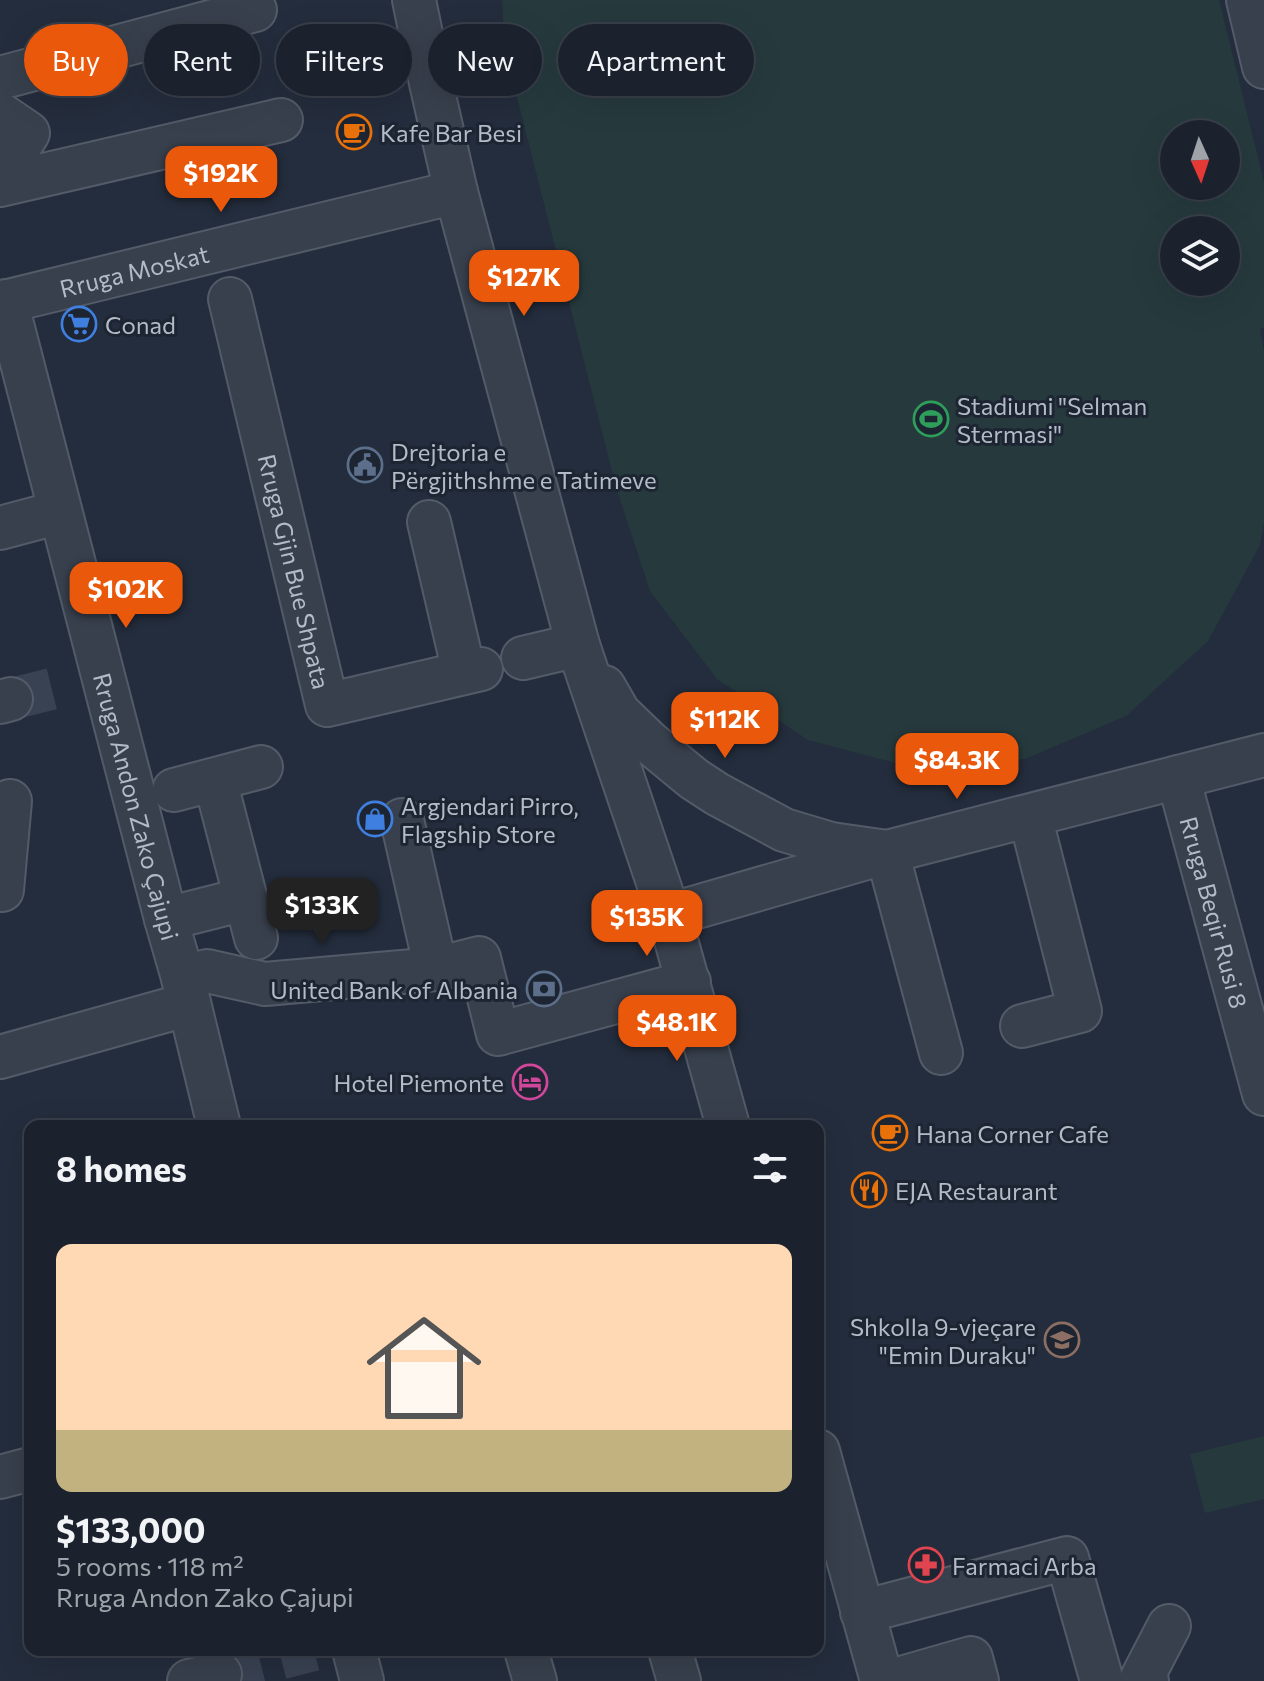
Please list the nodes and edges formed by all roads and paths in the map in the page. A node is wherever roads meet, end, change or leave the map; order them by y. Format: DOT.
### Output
graph roads {
  1 [pos="414,0"];
  2 [pos="1248,0"];
  3 [pos="255,10"];
  4 [pos="1264,67"];
  5 [pos="0,78"];
  6 [pos="0,114"];
  7 [pos="281,120"];
  8 [pos="0,178"];
  9 [pos="0,185"];
  10 [pos="456,192"];
  11 [pos="230,299"];
  12 [pos="3,302"];
  13 [pos="60,512"];
  14 [pos="429,522"];
  15 [pos="0,528"];
  16 [pos="578,645"];
  17 [pos="523,658"];
  18 [pos="1264,755"];
  19 [pos="261,767"];
  20 [pos="1178,777"];
  21 [pos="215,780"];
  22 [pos="174,790"];
  23 [pos="1030,816"];
  24 [pos="402,820"];
  25 [pos="5,826"];
  26 [pos="887,852"];
  27 [pos="2,890"];
  28 [pos="669,915"];
  29 [pos="166,919"];
  30 [pos="1247,967"];
  31 [pos="436,969"];
  32 [pos="689,982"];
  33 [pos="186,991"];
  34 [pos="1022,1026"];
  35 [pos="941,1053"];
  36 [pos="0,1057"];
  37 [pos="1264,1094"];
  38 [pos="218,1120"];
  39 [pos="726,1120"];
  40 [pos="24,1471"];
  41 [pos="824,1473"];
  42 [pos="0,1477"];
  43 [pos="862,1612"];
  44 [pos="1169,1626"];
  45 [pos="356,1656"];
  46 [pos="528,1656"];
  47 [pos="672,1656"];
  48 [pos="362,1681"];
  49 [pos="535,1681"];
  50 [pos="679,1681"];
  51 [pos="882,1681"];
  52 [pos="891,1681"];
  53 [pos="977,1681"];
  54 [pos="1102,1681"];
  55 [pos="1147,1681"];
  1 -- 10 [label="street"];
  2 -- 4 [label="street"];
  3 -- 5 [label="street"];
  6 -- 8 [label="street"];
  7 -- 9 [label="street"];
  10 -- 12 [label="street, Rruga Moskat"];
  10 -- 16 [label="street"];
  11 -- 14 [label="street, Rruga Gjin Bue Shpata"];
  12 -- 13 [label="street, Rruga Andon Zako Çajupi"];
  13 -- 15 [label="street"];
  13 -- 29 [label="street, Rruga Andon Zako Çajupi"];
  16 -- 17 [label="street"];
  16 -- 26 [label="street"];
  16 -- 28 [label="street"];
  18 -- 20 [label="street"];
  19 -- 21 [label="street"];
  20 -- 23 [label="street"];
  20 -- 30 [label="street, Rruga Beqir Rusi 8"];
  21 -- 22 [label="street"];
  21 -- 29 [label="street"];
  23 -- 26 [label="street"];
  23 -- 34 [label="street"];
  24 -- 31 [label="street"];
  25 -- 27 [label="street"];
  26 -- 28 [label="street"];
  26 -- 35 [label="street"];
  28 -- 32 [label="street"];
  29 -- 33 [label="street, Rruga Andon Zako Çajupi"];
  30 -- 37 [label="street, Rruga Beqir Rusi 8"];
  31 -- 32 [label="street"];
  31 -- 33 [label="street"];
  32 -- 39 [label="street"];
  33 -- 36 [label="street"];
  33 -- 38 [label="street, Rruga Andon Zako Çajupi"];
  40 -- 42 [label="street"];
  41 -- 43 [label="street"];
  43 -- 51 [label="street"];
  43 -- 54 [label="street"];
  44 -- 55 [label="street"];
  45 -- 48 [label="street"];
  46 -- 49 [label="street"];
  47 -- 50 [label="street"];
  52 -- 53 [label="street"];
}
